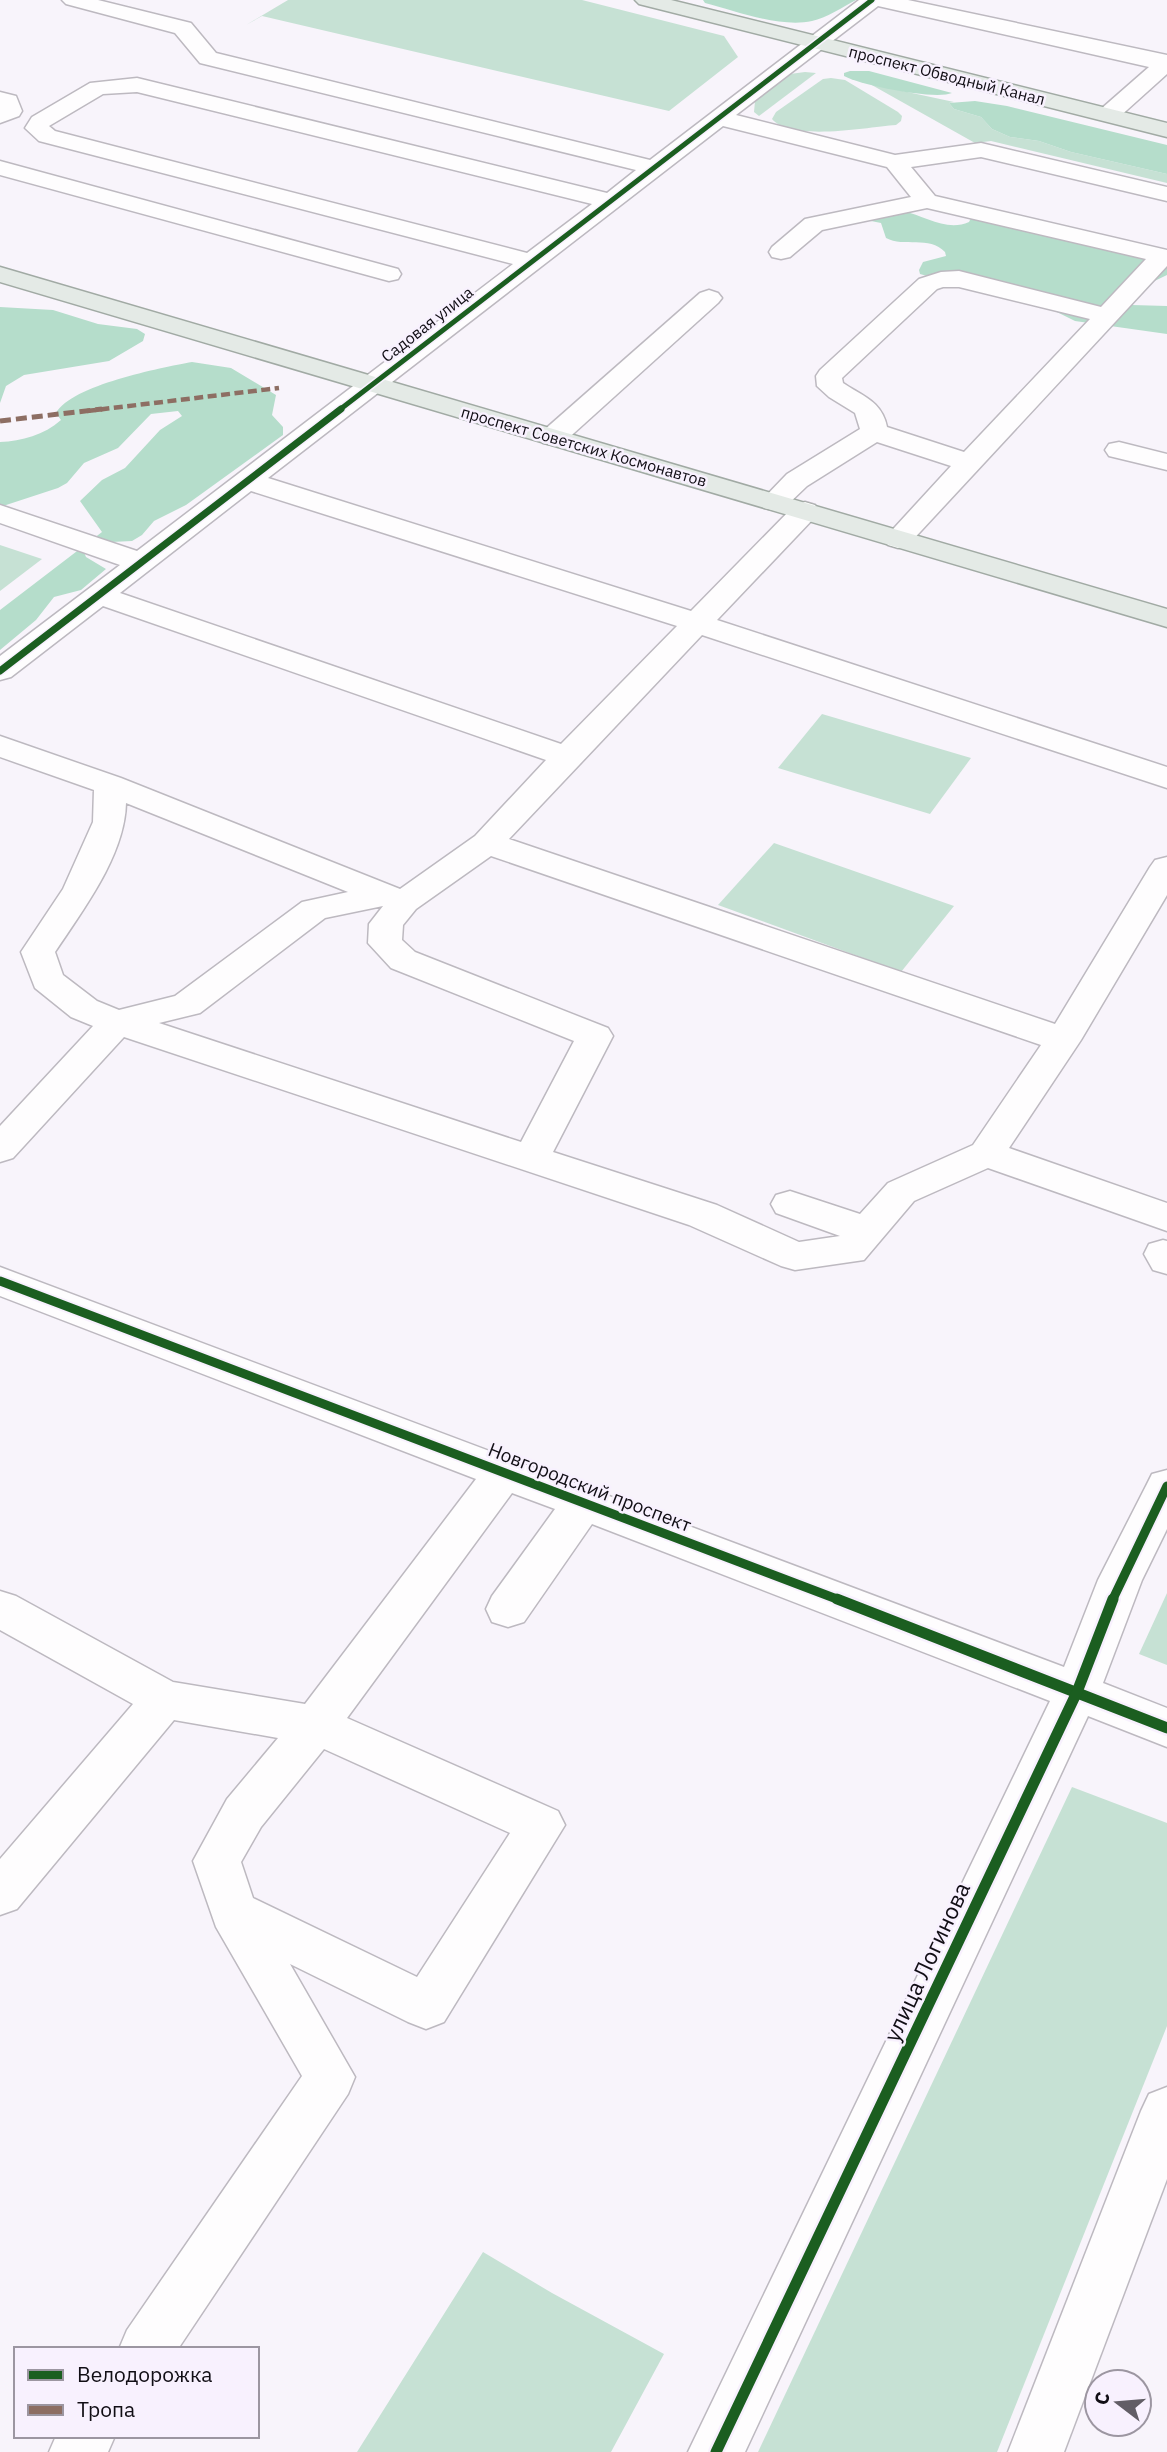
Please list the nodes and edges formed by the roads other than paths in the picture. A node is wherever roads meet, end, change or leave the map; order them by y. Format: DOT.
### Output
graph roads {
  1 [pos="73,0"];
  2 [pos="646,0"];
  3 [pos="872,0"];
  4 [pos="880,0"];
  5 [pos="817,43"];
  6 [pos="1167,63"];
  7 [pos="0,99"];
  8 [pos="1109,114"];
  9 [pos="0,116"];
  10 [pos="719,118"];
  11 [pos="1167,130"];
  12 [pos="895,162"];
  13 [pos="0,168"];
  14 [pos="654,168"];
  15 [pos="1167,194"];
  16 [pos="611,201"];
  17 [pos="927,201"];
  18 [pos="781,252"];
  19 [pos="532,262"];
  20 [pos="0,274"];
  21 [pos="389,274"];
  22 [pos="709,298"];
  23 [pos="1107,316"];
  24 [pos="373,384"];
  25 [pos="874,432"];
  26 [pos="553,437"];
  27 [pos="1119,450"];
  28 [pos="1167,462"];
  29 [pos="969,463"];
  30 [pos="247,481"];
  31 [pos="774,502"];
  32 [pos="805,511"];
  33 [pos="0,514"];
  34 [pos="898,539"];
  35 [pos="141,562"];
  36 [pos="99,595"];
  37 [pos="1167,618"];
  38 [pos="697,623"];
  39 [pos="0,671"];
  40 [pos="0,746"];
  41 [pos="567,757"];
  42 [pos="1167,778"];
  43 [pos="110,785"];
  44 [pos="487,843"];
  45 [pos="1167,867"];
  46 [pos="395,898"];
  47 [pos="117,1022"];
  48 [pos="1063,1040"];
  49 [pos="0,1149"];
  50 [pos="986,1154"];
  51 [pos="531,1158"];
  52 [pos="790,1204"];
  53 [pos="867,1231"];
  54 [pos="1166,1244"];
  55 [pos="0,1281"];
  56 [pos="504,1473"];
  57 [pos="1167,1486"];
  58 [pos="583,1503"];
  59 [pos="0,1609"];
  60 [pos="508,1609"];
  61 [pos="1077,1692"];
  62 [pos="164,1699"];
  63 [pos="316,1725"];
  64 [pos="1167,1728"];
  65 [pos="0,1895"];
  66 [pos="233,1912"];
  67 [pos="1167,2111"];
  68 [pos="147,2347"];
  69 [pos="1041,2450"];
  70 [pos="716,2452"];
  1 -- 14 [label="street"];
  2 -- 5 [label="main road, проспект Обводный Канал"];
  3 -- 5 [label="street, Садовая улица"];
  4 -- 6 [label="street"];
  5 -- 8 [label="main road, проспект Обводный Канал"];
  5 -- 10 [label="street, Садовая улица"];
  6 -- 8 [label="street"];
  7 -- 9 [label="street"];
  8 -- 11 [label="main road, проспект Обводный Канал"];
  10 -- 12 [label="street"];
  10 -- 14 [label="street, Садовая улица"];
  12 -- 15 [label="street"];
  12 -- 17 [label="street"];
  13 -- 21 [label="street"];
  14 -- 16 [label="street, Садовая улица"];
  16 -- 19 [label="street, Садовая улица"];
  16 -- 19 [label="street"];
  17 -- 18 [label="street"];
  17 -- 23 [label="street"];
  19 -- 24 [label="street, Садовая улица"];
  20 -- 24 [label="main road, проспект Советских Космонавтов"];
  22 -- 26 [label="street"];
  23 -- 25 [label="street"];
  23 -- 29 [label="street"];
  24 -- 26 [label="main road, проспект Советских Космонавтов"];
  24 -- 30 [label="street, Садовая улица"];
  25 -- 29 [label="street"];
  25 -- 31 [label="street"];
  26 -- 31 [label="main road, проспект Советских Космонавтов"];
  27 -- 28 [label="street"];
  29 -- 34 [label="street"];
  30 -- 35 [label="street, Садовая улица"];
  30 -- 38 [label="street"];
  31 -- 32 [label="main road, проспект Советских Космонавтов"];
  32 -- 34 [label="main road, проспект Советских Космонавтов"];
  32 -- 38 [label="street"];
  33 -- 35 [label="street"];
  34 -- 37 [label="main road, проспект Советских Космонавтов"];
  35 -- 36 [label="street, Садовая улица"];
  36 -- 39 [label="street, Садовая улица"];
  36 -- 41 [label="street"];
  38 -- 41 [label="street"];
  38 -- 42 [label="street"];
  40 -- 43 [label="street"];
  41 -- 44 [label="street"];
  43 -- 46 [label="street"];
  43 -- 47 [label="street"];
  44 -- 46 [label="street"];
  44 -- 48 [label="street"];
  45 -- 48 [label="street"];
  46 -- 47 [label="street"];
  46 -- 51 [label="street"];
  47 -- 49 [label="street"];
  47 -- 51 [label="street"];
  48 -- 50 [label="street"];
  50 -- 53 [label="street"];
  50 -- 54 [label="street"];
  51 -- 53 [label="street"];
  52 -- 53 [label="street"];
  55 -- 56 [label="street, Новгородский проспект"];
  56 -- 58 [label="street, Новгородский проспект"];
  56 -- 63 [label="street"];
  57 -- 61 [label="street, улица Логинова"];
  58 -- 60 [label="street"];
  58 -- 61 [label="street, Новгородский проспект"];
  59 -- 62 [label="street"];
  61 -- 64 [label="street, Новгородский проспект"];
  61 -- 70 [label="street, улица Логинова"];
  62 -- 63 [label="street"];
  62 -- 65 [label="street"];
  63 -- 66 [label="street"];
  63 -- 66 [label="street"];
  66 -- 68 [label="street"];
  67 -- 69 [label="street"];
}
